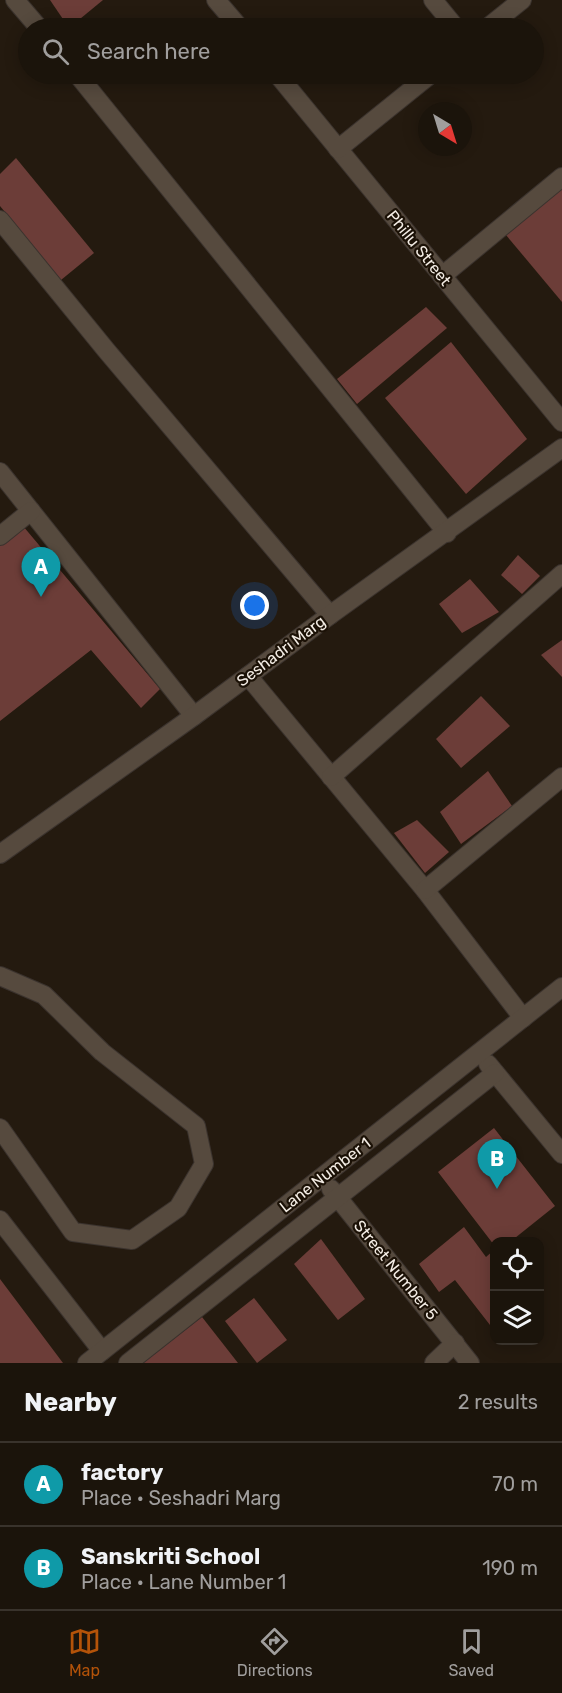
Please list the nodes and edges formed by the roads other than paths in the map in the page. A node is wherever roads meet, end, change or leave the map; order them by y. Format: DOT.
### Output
graph roads {
  1 [pos="15,0"];
  2 [pos="216,0"];
  3 [pos="433,0"];
  4 [pos="522,0"];
  5 [pos="30,18"];
  6 [pos="231,18"];
  7 [pos="448,18"];
  8 [pos="500,18"];
  9 [pos="85,84"];
  10 [pos="285,84"];
  11 [pos="419,84"];
  12 [pos="338,149"];
  13 [pos="562,177"];
  14 [pos="0,220"];
  15 [pos="442,276"];
  16 [pos="562,422"];
  17 [pos="562,448"];
  18 [pos="0,472"];
  19 [pos="31,512"];
  20 [pos="447,533"];
  21 [pos="0,536"];
  22 [pos="562,574"];
  23 [pos="330,615"];
  24 [pos="248,676"];
  25 [pos="194,716"];
  26 [pos="331,777"];
  27 [pos="562,777"];
  28 [pos="0,854"];
  29 [pos="424,890"];
  30 [pos="0,976"];
  31 [pos="562,987"];
  32 [pos="523,1018"];
  33 [pos="480,1053"];
  34 [pos="495,1072"];
  35 [pos="0,1128"];
  36 [pos="562,1154"];
  37 [pos="322,1178"];
  38 [pos="337,1197"];
  39 [pos="0,1220"];
  40 [pos="455,1343"];
  41 [pos="102,1351"];
  42 [pos="87,1363"];
  43 [pos="128,1363"];
  44 [pos="434,1363"];
  45 [pos="470,1363"];
  1 -- 5 [label="street"];
  2 -- 6 [label="street"];
  3 -- 7 [label="street"];
  4 -- 8 [label="street"];
  9 -- 20 [label="street"];
  10 -- 12 [label="street, Phillu Street"];
  11 -- 12 [label="street"];
  12 -- 15 [label="street, Phillu Street"];
  13 -- 15 [label="street"];
  14 -- 23 [label="street"];
  15 -- 16 [label="street, Phillu Street"];
  17 -- 20 [label="street, Seshadri Marg"];
  18 -- 19 [label="street"];
  19 -- 21 [label="street"];
  19 -- 25 [label="street"];
  20 -- 23 [label="street, Seshadri Marg"];
  22 -- 26 [label="street"];
  23 -- 24 [label="street, Seshadri Marg"];
  24 -- 25 [label="street, Seshadri Marg"];
  24 -- 26 [label="street"];
  25 -- 28 [label="street, Seshadri Marg"];
  26 -- 29 [label="street"];
  27 -- 29 [label="street"];
  29 -- 32 [label="street"];
  30 -- 35 [label="street"];
  31 -- 32 [label="street, Lane Number 1"];
  32 -- 33 [label="street, Lane Number 1"];
  33 -- 34 [label="street"];
  33 -- 37 [label="street, Lane Number 1"];
  34 -- 36 [label="street"];
  34 -- 38 [label="street"];
  37 -- 38 [label="street, Street Number 5"];
  37 -- 41 [label="street, Lane Number 1"];
  38 -- 40 [label="street, Street Number 5"];
  38 -- 43 [label="street"];
  39 -- 41 [label="street"];
  40 -- 44 [label="street"];
  40 -- 45 [label="street, Street Number 5"];
  41 -- 42 [label="street, Lane Number 1"];
}
